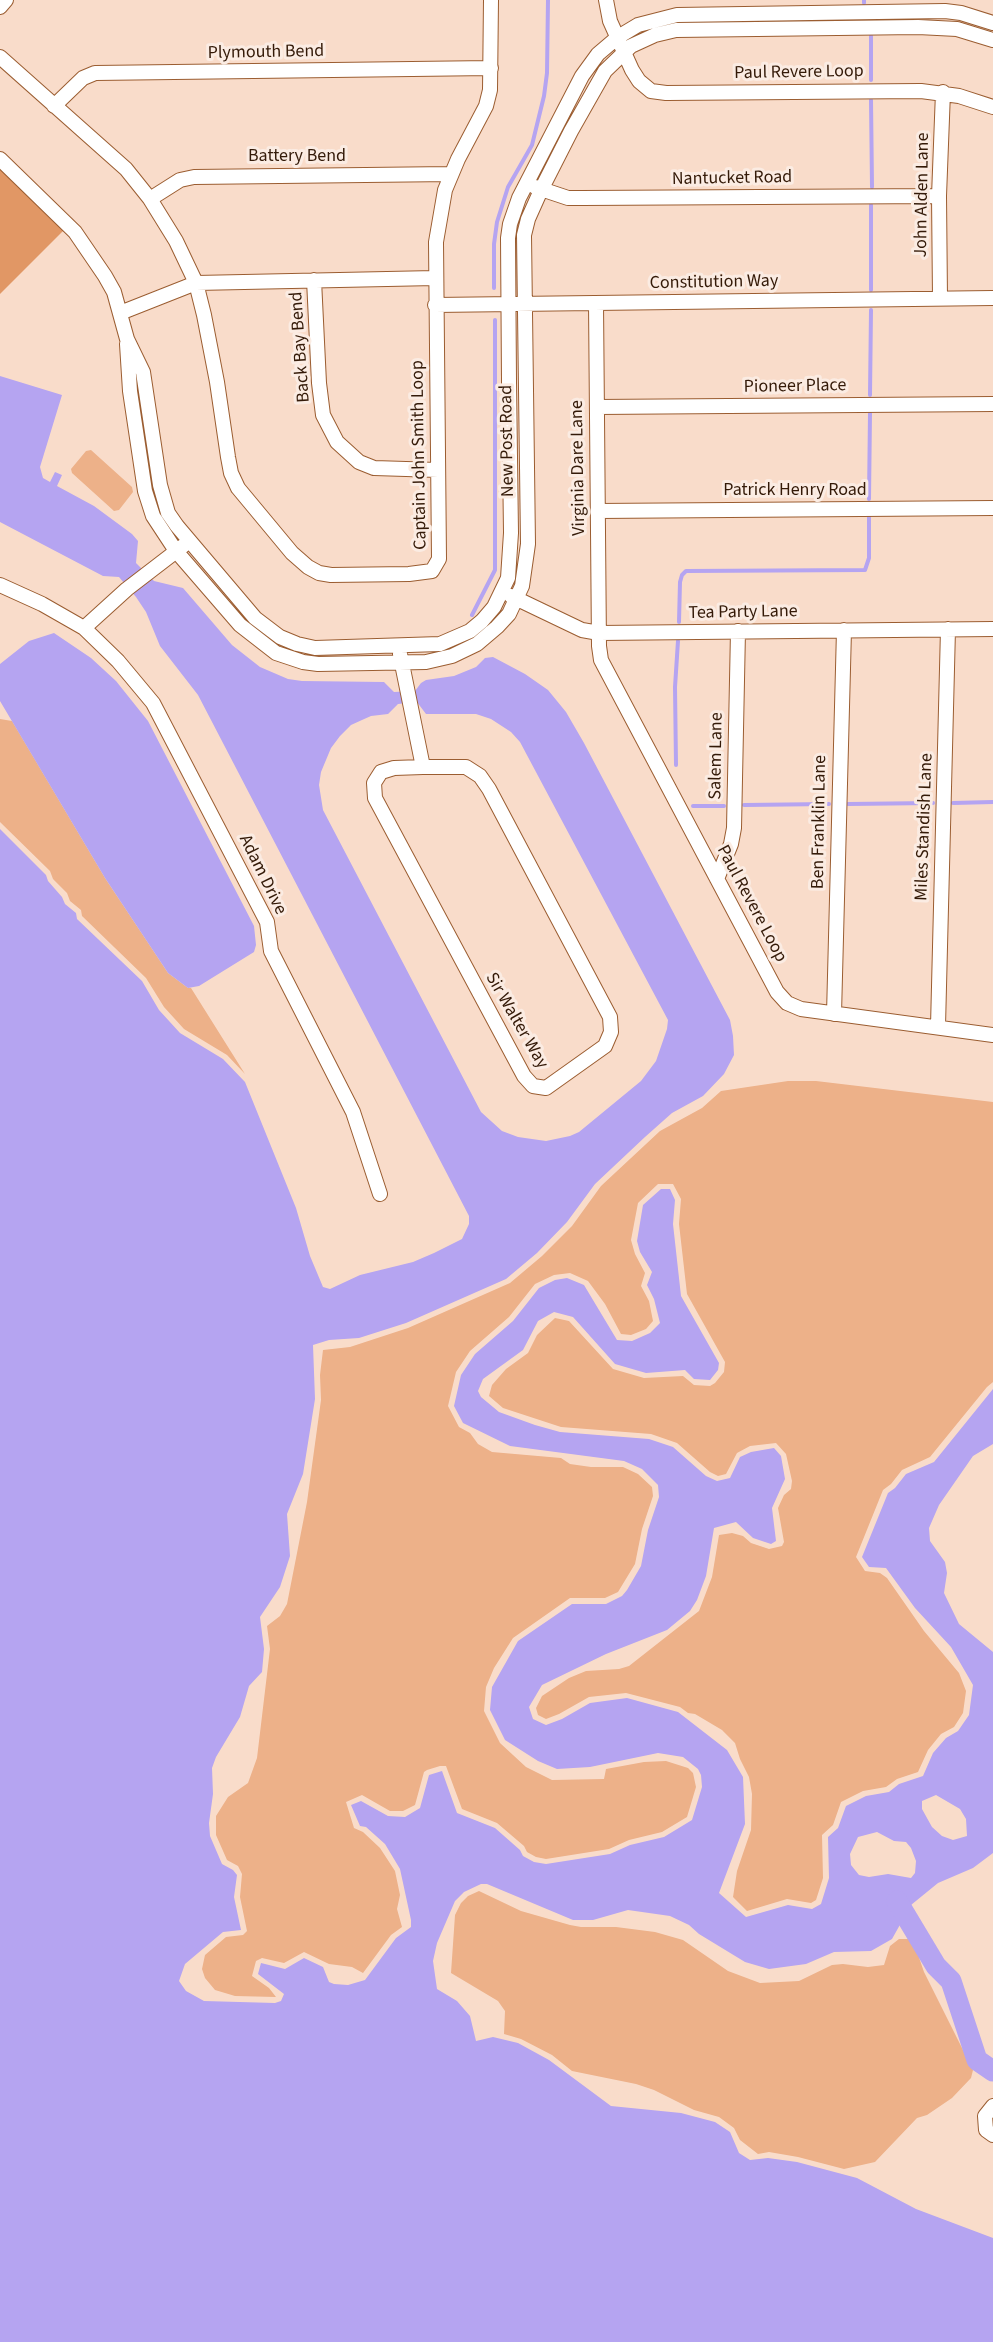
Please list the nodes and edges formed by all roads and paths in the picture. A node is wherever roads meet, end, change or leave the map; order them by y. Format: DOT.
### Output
graph roads {
  1 [pos="6,0"];
  2 [pos="491,0"];
  3 [pos="606,0"];
  4 [pos="961,6"];
  5 [pos="0,8"];
  6 [pos="993,23"];
  7 [pos="957,29"];
  8 [pos="618,37"];
  9 [pos="993,40"];
  10 [pos="625,52"];
  11 [pos="0,57"];
  12 [pos="491,68"];
  13 [pos="943,92"];
  14 [pos="54,106"];
  15 [pos="993,107"];
  16 [pos="0,159"];
  17 [pos="451,174"];
  18 [pos="527,183"];
  19 [pos="541,190"];
  20 [pos="939,195"];
  21 [pos="150,199"];
  22 [pos="435,278"];
  23 [pos="314,280"];
  24 [pos="196,283"];
  25 [pos="940,298"];
  26 [pos="993,298"];
  27 [pos="524,303"];
  28 [pos="596,303"];
  29 [pos="509,304"];
  30 [pos="435,305"];
  31 [pos="120,314"];
  32 [pos="127,339"];
  33 [pos="993,404"];
  34 [pos="597,407"];
  35 [pos="438,470"];
  36 [pos="993,508"];
  37 [pos="598,511"];
  38 [pos="190,541"];
  39 [pos="176,551"];
  40 [pos="0,585"];
  41 [pos="503,592"];
  42 [pos="517,599"];
  43 [pos="84,628"];
  44 [pos="948,629"];
  45 [pos="993,629"];
  46 [pos="844,630"];
  47 [pos="738,631"];
  48 [pos="599,633"];
  49 [pos="399,646"];
  50 [pos="402,663"];
  51 [pos="423,767"];
  52 [pos="717,879"];
  53 [pos="834,1014"];
  54 [pos="938,1026"];
  55 [pos="993,1035"];
  56 [pos="380,1194"];
  57 [pos="993,2106"];
  58 [pos="993,2135"];
  1 -- 5 [label="street"];
  2 -- 12 [label="street, Captain John Smith Loop"];
  3 -- 8 [label="street, Paul Revere Loop"];
  4 -- 6 [label="street, New Post Road"];
  4 -- 7 [label="street"];
  4 -- 8 [label="street, New Post Road"];
  7 -- 9 [label="street, New Post Road"];
  7 -- 10 [label="street, New Post Road"];
  8 -- 10 [label="street, Paul Revere Loop"];
  8 -- 18 [label="street, New Post Road"];
  10 -- 13 [label="street, Paul Revere Loop"];
  10 -- 19 [label="street, New Post Road"];
  11 -- 14 [label="street, Captain John Smith Loop"];
  12 -- 14 [label="street, Plymouth Bend"];
  12 -- 17 [label="street, Captain John Smith Loop"];
  13 -- 15 [label="street, Paul Revere Loop"];
  13 -- 20 [label="street, John Alden Lane"];
  14 -- 21 [label="street, Captain John Smith Loop"];
  16 -- 31 [label="street, New Post Road"];
  17 -- 21 [label="street, Battery Bend"];
  17 -- 22 [label="street, Captain John Smith Loop"];
  18 -- 19 [label="street, Nantucket Road"];
  18 -- 29 [label="street, New Post Road"];
  19 -- 20 [label="street, Nantucket Road"];
  19 -- 27 [label="street, New Post Road"];
  20 -- 25 [label="street, John Alden Lane"];
  21 -- 24 [label="street, Captain John Smith Loop"];
  22 -- 23 [label="street"];
  22 -- 30 [label="street, Captain John Smith Loop"];
  23 -- 24 [label="street"];
  23 -- 35 [label="street, Back Bay Bend"];
  24 -- 31 [label="street"];
  24 -- 35 [label="street, Captain John Smith Loop"];
  25 -- 26 [label="street, Constitution Way"];
  25 -- 28 [label="street, Constitution Way"];
  27 -- 28 [label="street, Constitution Way"];
  27 -- 29 [label="street, Constitution Way"];
  27 -- 42 [label="street, New Post Road"];
  28 -- 34 [label="street, Virginia Dare Lane"];
  29 -- 30 [label="street, Constitution Way"];
  29 -- 41 [label="street, New Post Road"];
  30 -- 35 [label="street, Captain John Smith Loop"];
  31 -- 32 [label="street, New Post Road"];
  32 -- 38 [label="street, New Post Road"];
  32 -- 39 [label="street, New Post Road"];
  33 -- 34 [label="street, Pioneer Place"];
  34 -- 37 [label="street, Virginia Dare Lane"];
  36 -- 37 [label="street, Patrick Henry Road"];
  37 -- 48 [label="street, Virginia Dare Lane"];
  38 -- 39 [label="street"];
  38 -- 49 [label="street, New Post Road"];
  39 -- 43 [label="street"];
  39 -- 50 [label="street, New Post Road"];
  40 -- 43 [label="street, Adam Drive"];
  41 -- 42 [label="street, Tea Party Lane"];
  41 -- 49 [label="street, New Post Road"];
  42 -- 48 [label="street, Tea Party Lane"];
  42 -- 50 [label="street, New Post Road"];
  43 -- 56 [label="street, Adam Drive"];
  44 -- 45 [label="street, Tea Party Lane"];
  44 -- 46 [label="street, Tea Party Lane"];
  44 -- 54 [label="street, Miles Standish Lane"];
  46 -- 47 [label="street, Tea Party Lane"];
  46 -- 53 [label="street, Ben Franklin Lane"];
  47 -- 48 [label="street, Tea Party Lane"];
  47 -- 52 [label="street, Salem Lane"];
  48 -- 52 [label="street, Paul Revere Loop"];
  49 -- 50 [label="street"];
  50 -- 51 [label="street"];
  51 -- 51 [label="street, Sir Walter Way"];
  52 -- 53 [label="street, Paul Revere Loop"];
  53 -- 54 [label="street, Paul Revere Loop"];
  54 -- 55 [label="street, Paul Revere Loop"];
  57 -- 58 [label="street"];
}
